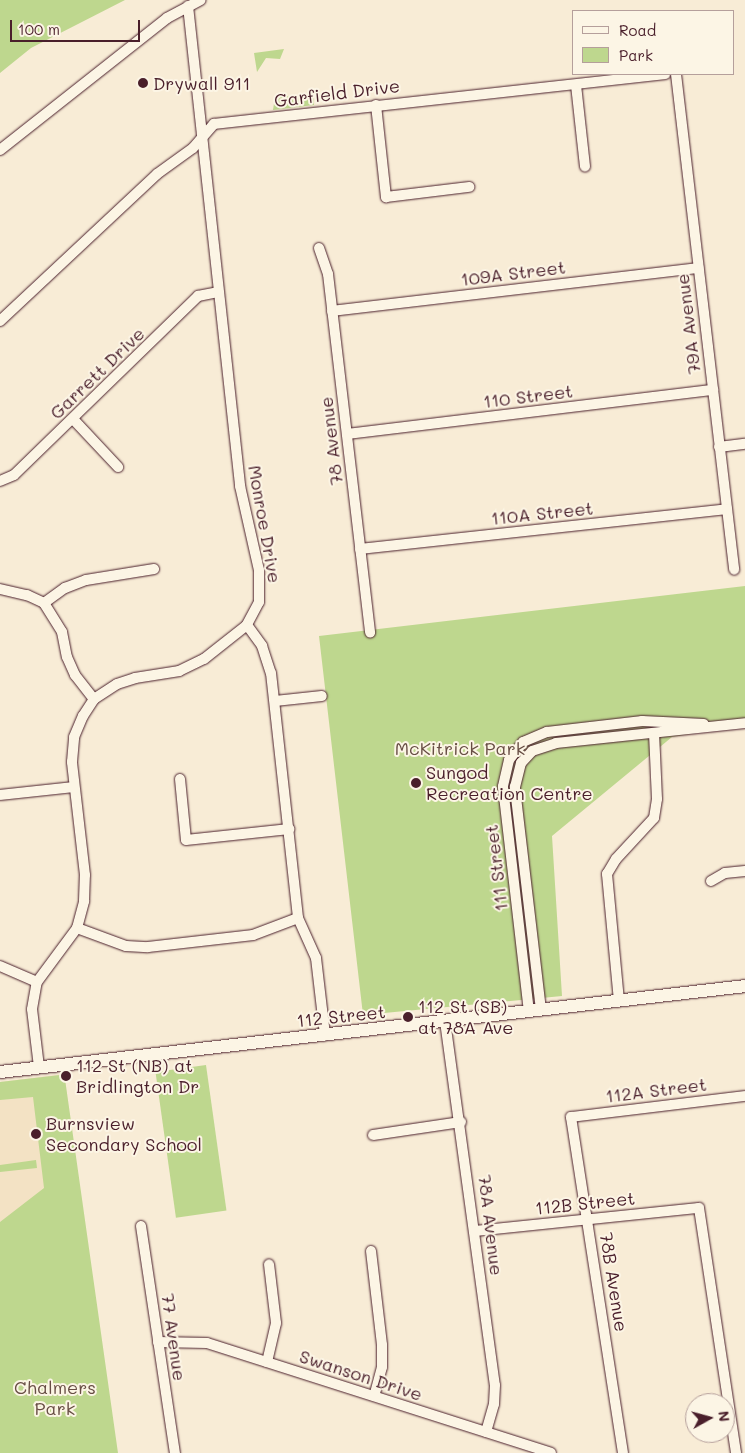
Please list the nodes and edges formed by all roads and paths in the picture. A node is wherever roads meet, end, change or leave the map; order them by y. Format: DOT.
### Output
graph roads {
  1 [pos="201,0"];
  2 [pos="188,6"];
  3 [pos="656,75"];
  4 [pos="676,75"];
  5 [pos="576,84"];
  6 [pos="376,105"];
  7 [pos="201,139"];
  8 [pos="0,150"];
  9 [pos="585,167"];
  10 [pos="469,187"];
  11 [pos="319,248"];
  12 [pos="698,268"];
  13 [pos="218,292"];
  14 [pos="332,311"];
  15 [pos="0,321"];
  16 [pos="713,390"];
  17 [pos="73,419"];
  18 [pos="347,434"];
  19 [pos="745,444"];
  20 [pos="719,446"];
  21 [pos="118,467"];
  22 [pos="0,481"];
  23 [pos="727,509"];
  24 [pos="360,549"];
  25 [pos="154,568"];
  26 [pos="734,570"];
  27 [pos="0,590"];
  28 [pos="44,603"];
  29 [pos="247,625"];
  30 [pos="370,632"];
  31 [pos="322,696"];
  32 [pos="94,699"];
  33 [pos="275,701"];
  34 [pos="745,723"];
  35 [pos="715,726"];
  36 [pos="654,733"];
  37 [pos="180,779"];
  38 [pos="74,787"];
  39 [pos="0,795"];
  40 [pos="289,829"];
  41 [pos="745,871"];
  42 [pos="711,881"];
  43 [pos="298,918"];
  44 [pos="77,928"];
  45 [pos="0,966"];
  46 [pos="37,982"];
  47 [pos="745,986"];
  48 [pos="619,1001"];
  49 [pos="535,1011"];
  50 [pos="445,1021"];
  51 [pos="325,1035"];
  52 [pos="39,1067"];
  53 [pos="0,1072"];
  54 [pos="745,1096"];
  55 [pos="571,1117"];
  56 [pos="461,1122"];
  57 [pos="373,1135"];
  58 [pos="588,1219"];
  59 [pos="141,1226"];
  60 [pos="475,1231"];
  61 [pos="371,1251"];
  62 [pos="269,1264"];
  63 [pos="158,1342"];
  64 [pos="267,1362"];
  65 [pos="374,1396"];
  66 [pos="486,1432"];
  67 [pos="175,1453"];
  68 [pos="551,1453"];
  69 [pos="623,1453"];
  70 [pos="736,1453"];
  1 -- 2 [label="street"];
  2 -- 7 [label="street, Monroe Drive"];
  2 -- 8 [label="street"];
  3 -- 5 [label="street, Garfield Drive"];
  4 -- 12 [label="street, 79A Avenue"];
  5 -- 6 [label="street, Garfield Drive"];
  5 -- 9 [label="street"];
  6 -- 7 [label="street, Garfield Drive"];
  6 -- 10 [label="street"];
  7 -- 13 [label="street, Monroe Drive"];
  7 -- 15 [label="street, Garfield Drive"];
  11 -- 14 [label="street, 78 Avenue"];
  12 -- 14 [label="street, 109A Street"];
  12 -- 16 [label="street, 79A Avenue"];
  13 -- 17 [label="street, Garrett Drive"];
  13 -- 29 [label="street, Monroe Drive"];
  14 -- 18 [label="street, 78 Avenue"];
  16 -- 18 [label="street, 110 Street"];
  16 -- 20 [label="street, 79A Avenue"];
  17 -- 21 [label="street"];
  17 -- 22 [label="street, Garrett Drive"];
  18 -- 24 [label="street, 78 Avenue"];
  19 -- 20 [label="street"];
  20 -- 23 [label="street, 79A Avenue"];
  23 -- 24 [label="street, 110A Street"];
  23 -- 26 [label="street, 79A Avenue"];
  24 -- 30 [label="street, 78 Avenue"];
  25 -- 28 [label="street"];
  27 -- 28 [label="street"];
  28 -- 32 [label="street"];
  29 -- 32 [label="street"];
  29 -- 33 [label="street"];
  31 -- 33 [label="street"];
  32 -- 38 [label="street"];
  33 -- 40 [label="street"];
  34 -- 35 [label="street, 111 Street"];
  35 -- 36 [label="street, 111 Street"];
  35 -- 49 [label="street, 111 Street"];
  36 -- 48 [label="street"];
  36 -- 49 [label="street, 111 Street"];
  37 -- 40 [label="street"];
  38 -- 39 [label="street"];
  38 -- 44 [label="street"];
  40 -- 43 [label="street"];
  41 -- 42 [label="street"];
  43 -- 44 [label="street"];
  43 -- 51 [label="street"];
  44 -- 46 [label="street"];
  45 -- 46 [label="street"];
  46 -- 52 [label="street"];
  47 -- 48 [label="street, 112 Street"];
  48 -- 49 [label="street, 112 Street"];
  49 -- 50 [label="street, 112 Street"];
  50 -- 51 [label="street, 112 Street"];
  50 -- 56 [label="street, 78A Avenue"];
  51 -- 52 [label="street, 112 Street"];
  52 -- 53 [label="street, 112 Street"];
  54 -- 55 [label="street, 112A Street"];
  55 -- 58 [label="street, 78B Avenue"];
  56 -- 57 [label="street"];
  56 -- 60 [label="street, 78A Avenue"];
  58 -- 60 [label="street, 112B Street"];
  58 -- 69 [label="street, 78B Avenue"];
  58 -- 70 [label="street, 112B Street"];
  59 -- 63 [label="street, 77 Avenue"];
  60 -- 66 [label="street, 78A Avenue"];
  61 -- 65 [label="street"];
  62 -- 64 [label="street"];
  63 -- 64 [label="street, Swanson Drive"];
  63 -- 67 [label="street, 77 Avenue"];
  64 -- 65 [label="street, Swanson Drive"];
  65 -- 66 [label="street, Swanson Drive"];
  66 -- 68 [label="street, Swanson Drive"];
}
